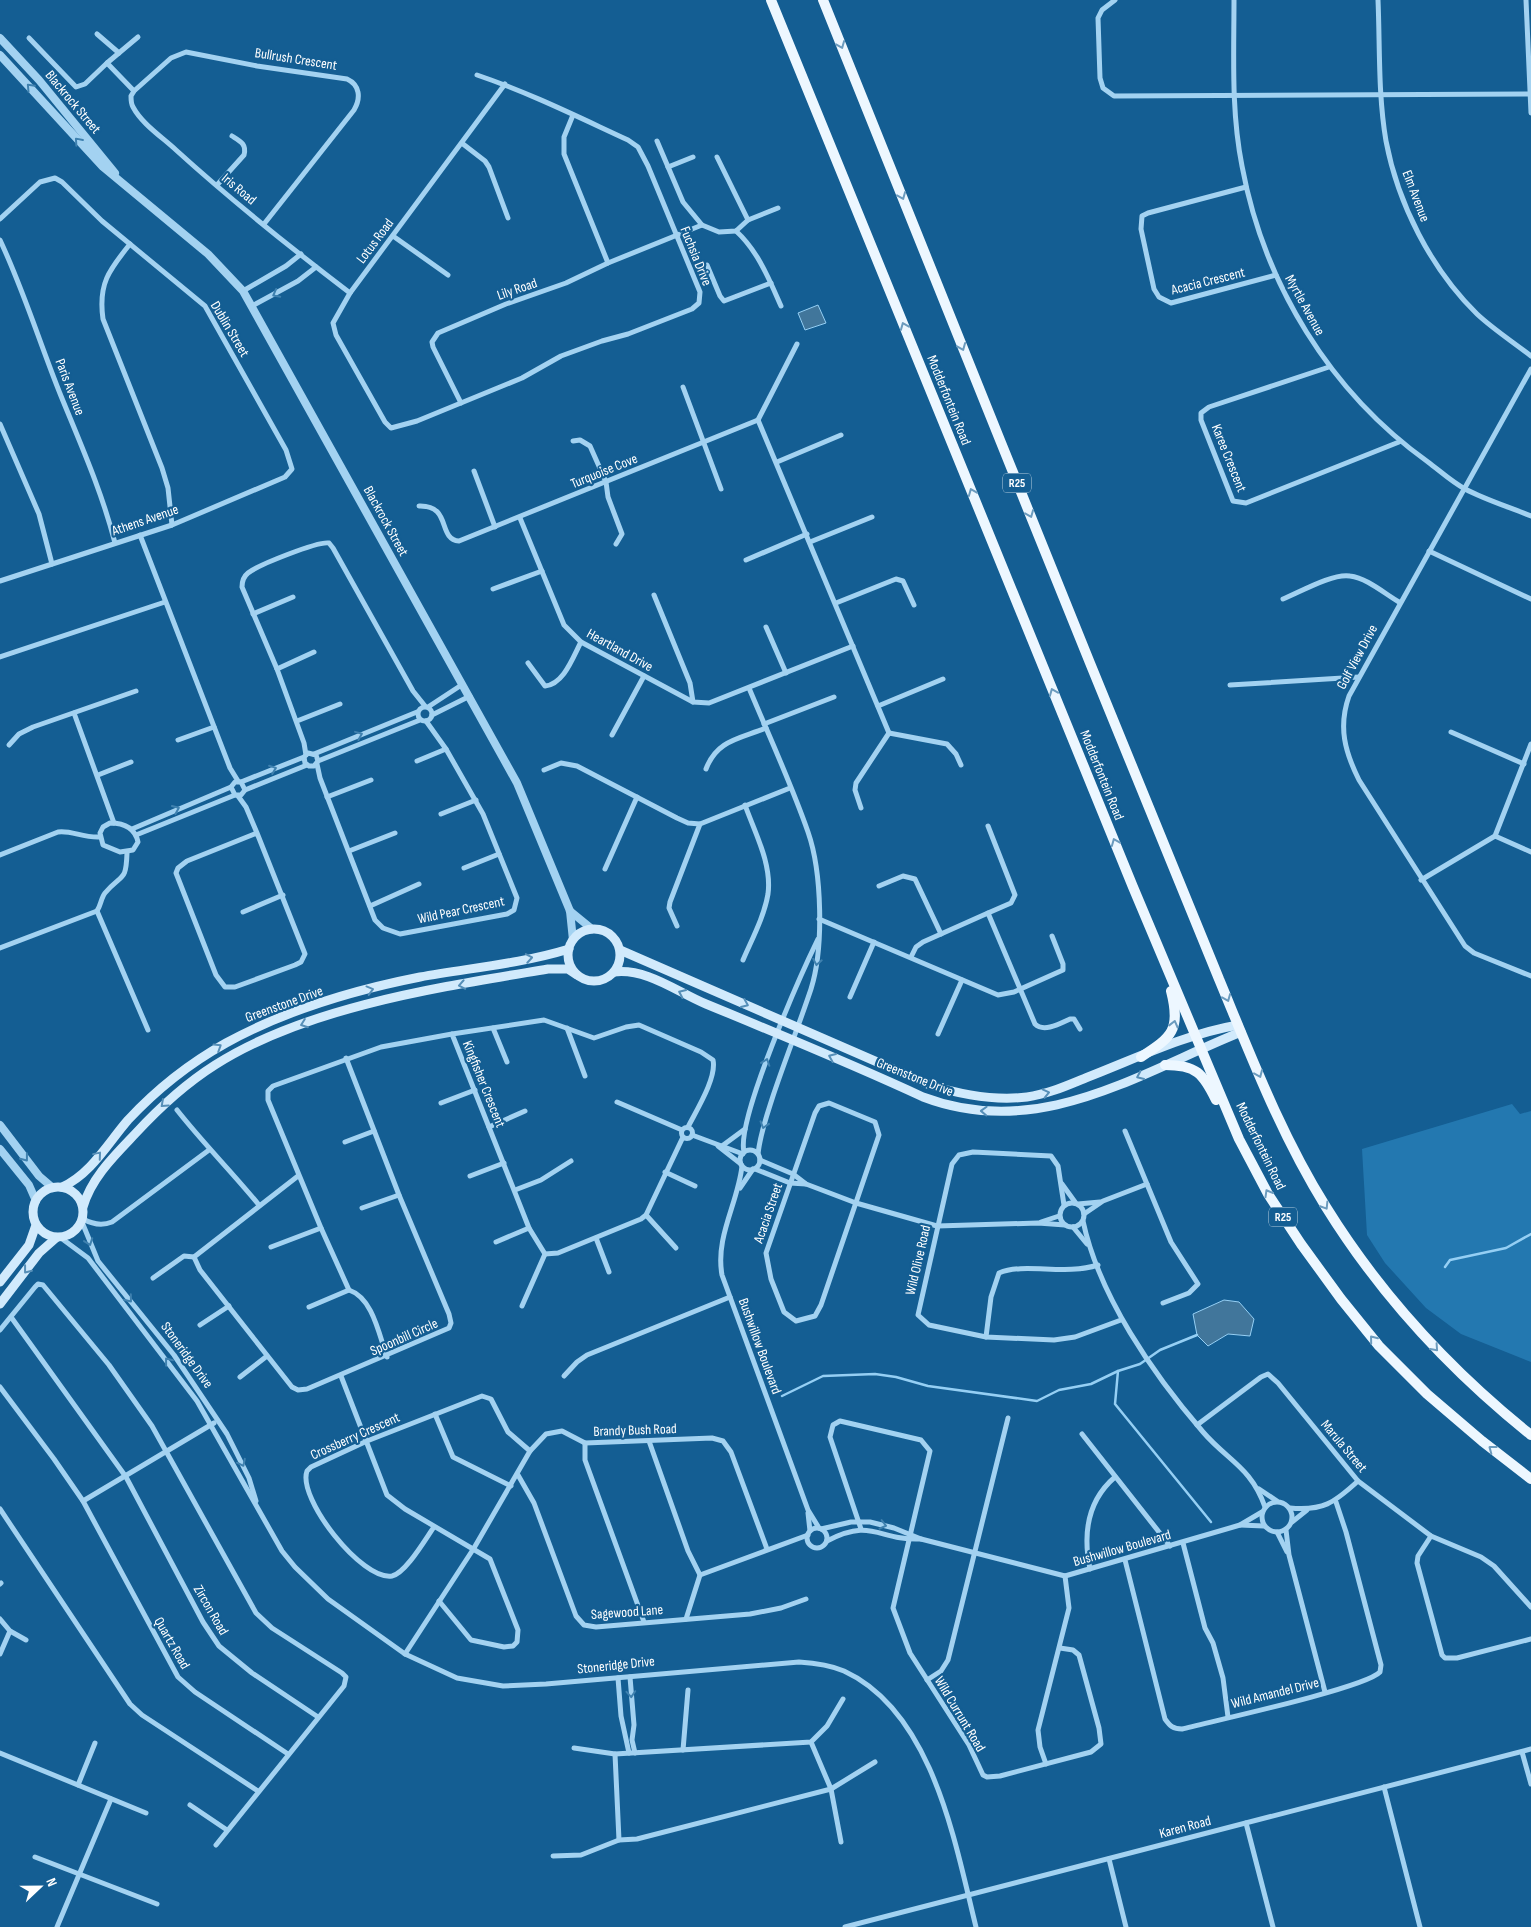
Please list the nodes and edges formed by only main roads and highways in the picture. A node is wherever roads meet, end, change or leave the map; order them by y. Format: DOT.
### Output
graph roads {
  1 [pos="771,0"];
  2 [pos="823,0"];
  3 [pos="1133,887"];
  4 [pos="569,949"];
  5 [pos="620,950"];
  6 [pos="614,972"];
  7 [pos="577,975"];
  8 [pos="1240,1029"];
  9 [pos="1196,1035"];
  10 [pos="1201,1048"];
  11 [pos="1141,1057"];
  12 [pos="1165,1065"];
  13 [pos="1239,1139"];
  14 [pos="58,1188"];
  15 [pos="83,1207"];
  16 [pos="36,1225"];
  17 [pos="58,1238"];
  18 [pos="0,1282"];
  19 [pos="0,1304"];
  20 [pos="1531,1435"];
  21 [pos="1531,1479"];
  3 -- 1 [label="main road, Modderfontein Road / R25, one-way"];
  2 -- 8 [label="main road, Modderfontein Road / R25, one-way"];
  3 -- 9 [label="main road, Modderfontein Road / R25"];
  11 -- 3 [label="main road, one-way"];
  4 -- 5 [label="main road"];
  4 -- 7 [label="main road"];
  14 -- 4 [label="main road, Greenstone Drive, one-way"];
  5 -- 6 [label="main road"];
  5 -- 11 [label="main road, Greenstone Drive, one-way"];
  6 -- 7 [label="main road"];
  12 -- 6 [label="main road, Greenstone Drive, one-way"];
  7 -- 15 [label="main road, Greenstone Drive, one-way"];
  8 -- 9 [label="main road, Greenstone Drive"];
  8 -- 10 [label="main road, Greenstone Drive"];
  8 -- 20 [label="main road, Modderfontein Road / R25, one-way"];
  9 -- 10 [label="main road, Modderfontein Road / R25"];
  9 -- 11 [label="main road, Greenstone Drive"];
  10 -- 12 [label="main road, Greenstone Drive"];
  10 -- 13 [label="main road, Modderfontein Road / R25"];
  12 -- 13 [label="main road"];
  21 -- 13 [label="main road, Modderfontein Road / R25, one-way"];
  14 -- 15 [label="main road"];
  14 -- 16 [label="main road"];
  15 -- 17 [label="main road"];
  16 -- 17 [label="main road"];
  16 -- 18 [label="main road"];
  17 -- 19 [label="main road, one-way"];
}
